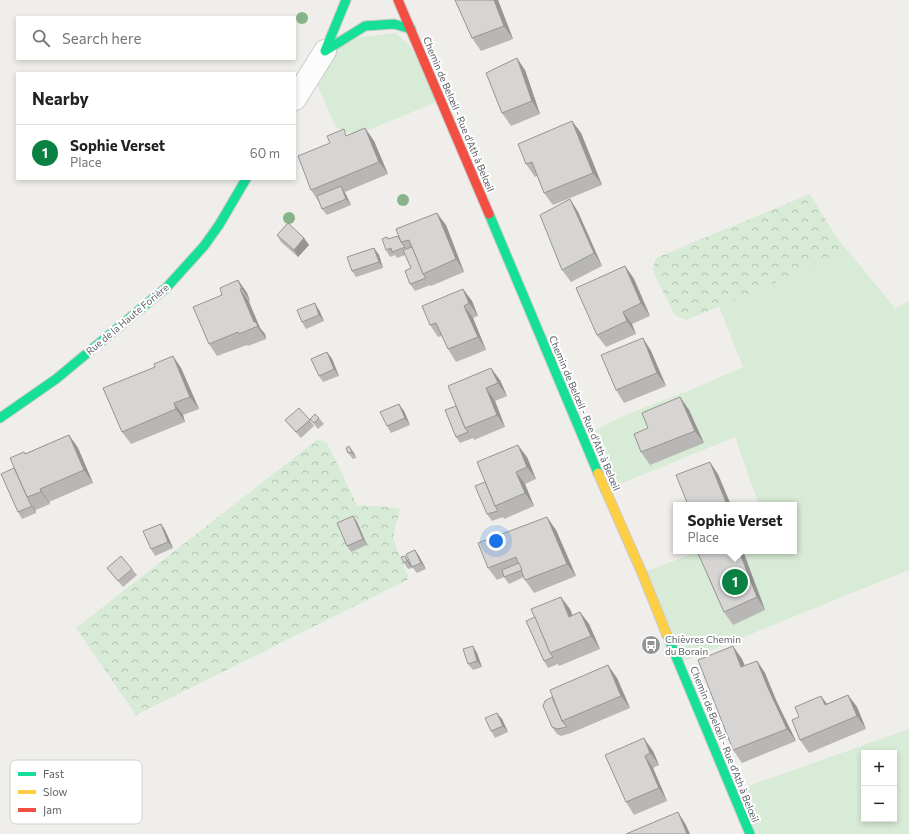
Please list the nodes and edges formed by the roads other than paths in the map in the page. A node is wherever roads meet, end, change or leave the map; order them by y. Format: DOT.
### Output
graph roads {
  1 [pos="346,0"];
  2 [pos="398,0"];
  3 [pos="411,29"];
  4 [pos="325,51"];
  5 [pos="296,97"];
  6 [pos="245,180"];
  7 [pos="0,418"];
  8 [pos="750,834"];
  1 -- 4 [label="street"];
  2 -- 3 [label="street, Chemin de Belœil - Rue d'Ath à Belœil"];
  3 -- 4 [label="street"];
  3 -- 8 [label="street, Chemin de Belœil - Rue d'Ath à Belœil"];
  4 -- 5 [label="street"];
  6 -- 7 [label="street, Rue de la Haute Forière"];
}
